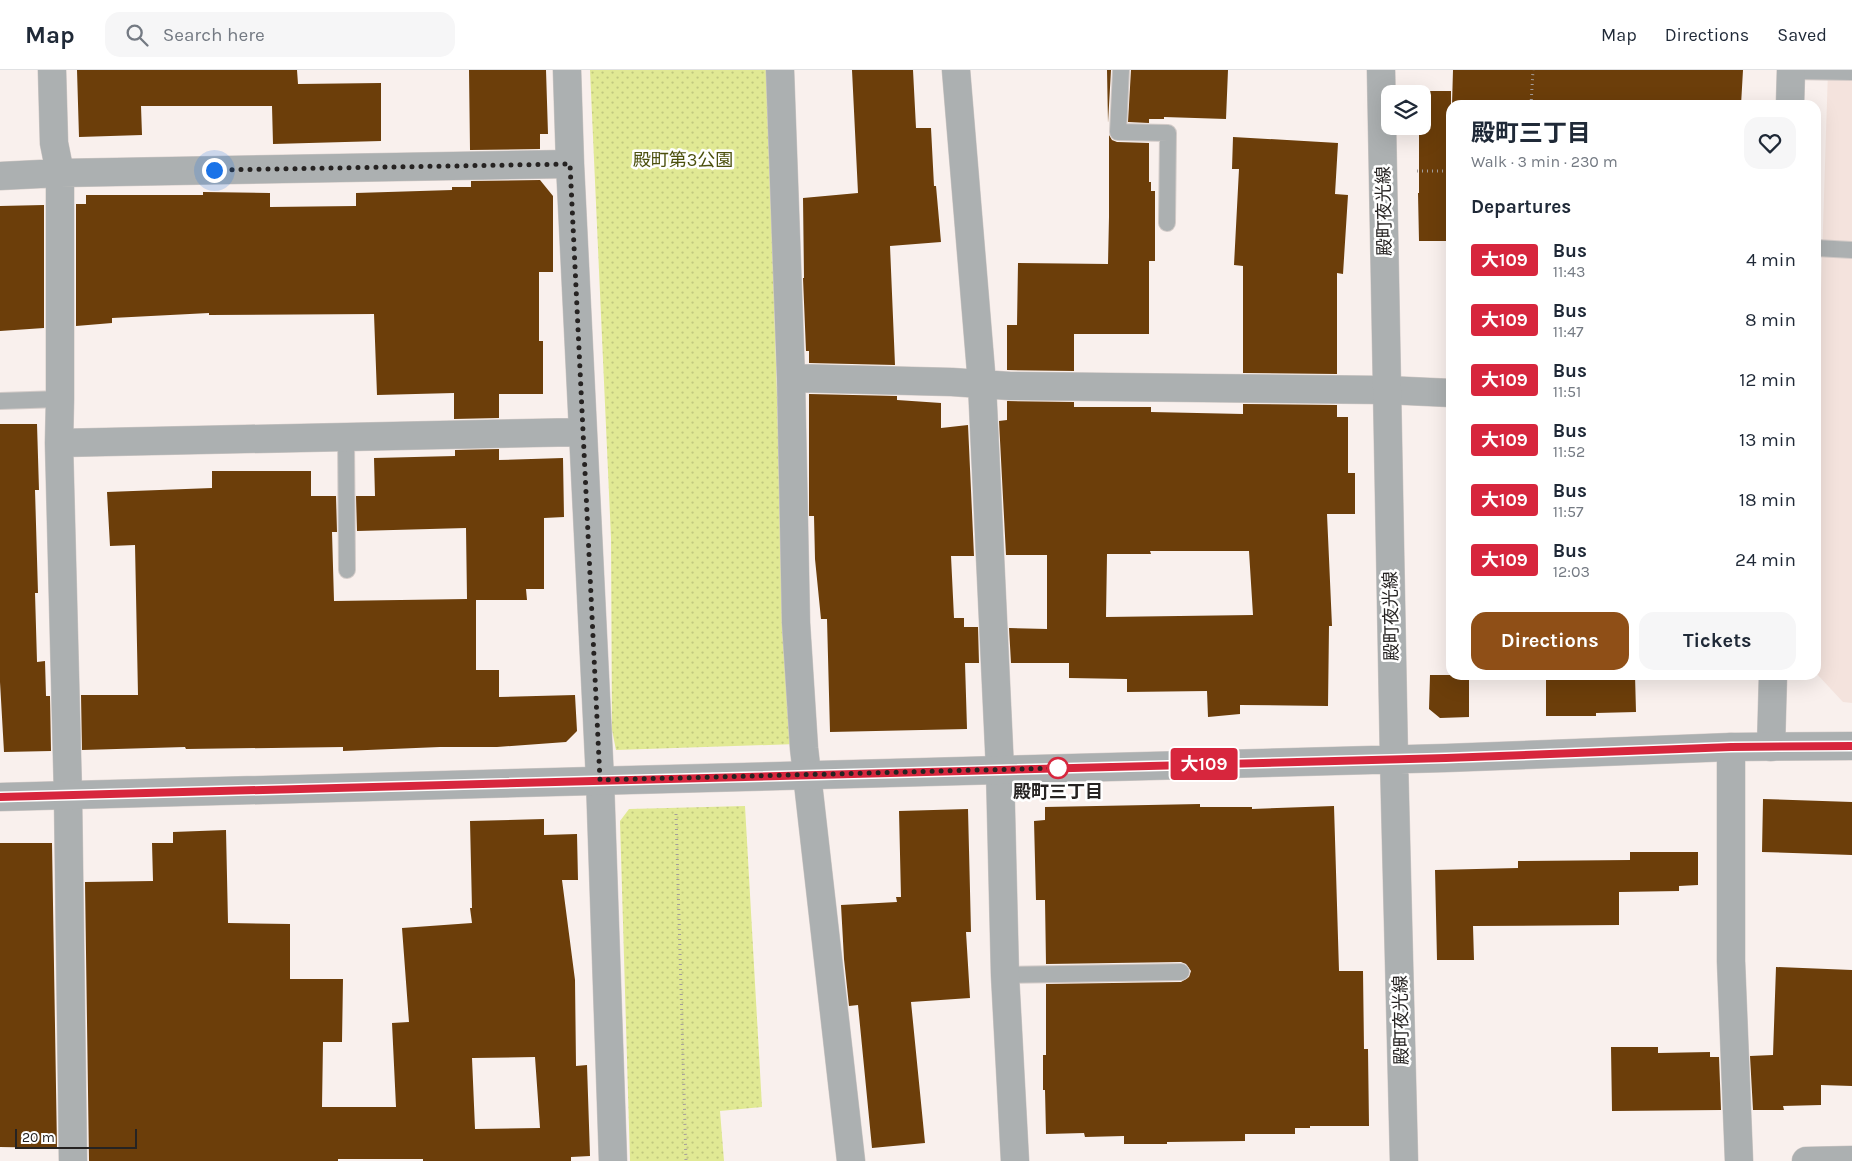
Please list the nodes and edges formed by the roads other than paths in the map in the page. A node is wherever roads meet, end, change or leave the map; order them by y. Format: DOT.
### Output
graph roads {
  1 [pos="52,70"];
  2 [pos="567,70"];
  3 [pos="780,70"];
  4 [pos="956,70"];
  5 [pos="1120,70"];
  6 [pos="1381,70"];
  7 [pos="1791,71"];
  8 [pos="1852,72"];
  9 [pos="1790,100"];
  10 [pos="570,164"];
  11 [pos="60,173"];
  12 [pos="0,176"];
  13 [pos="1167,223"];
  14 [pos="1821,248"];
  15 [pos="1852,250"];
  16 [pos="791,378"];
  17 [pos="982,384"];
  18 [pos="1386,390"];
  19 [pos="1446,393"];
  20 [pos="60,399"];
  21 [pos="0,401"];
  22 [pos="583,432"];
  23 [pos="346,437"];
  24 [pos="59,443"];
  25 [pos="347,570"];
  26 [pos="1772,680"];
  27 [pos="1852,746"];
  28 [pos="1731,747"];
  29 [pos="1771,747"];
  30 [pos="1394,759"];
  31 [pos="1000,770"];
  32 [pos="806,775"];
  33 [pos="600,780"];
  34 [pos="68,795"];
  35 [pos="0,797"];
  36 [pos="1181,972"];
  37 [pos="1005,975"];
  38 [pos="1852,1160"];
  39 [pos="72,1161"];
  40 [pos="613,1161"];
  41 [pos="850,1161"];
  42 [pos="1015,1161"];
  43 [pos="1404,1161"];
  44 [pos="1739,1161"];
  45 [pos="1806,1161"];
  1 -- 11 [label="street"];
  2 -- 10 [label="street"];
  3 -- 16 [label="street"];
  4 -- 17 [label="street"];
  5 -- 13 [label="lane"];
  6 -- 18 [label="street, 殿町夜光線"];
  7 -- 8 [label="lane"];
  7 -- 9 [label="street"];
  10 -- 11 [label="street"];
  10 -- 22 [label="street"];
  11 -- 12 [label="street"];
  11 -- 20 [label="street"];
  14 -- 15 [label="lane"];
  16 -- 17 [label="street"];
  16 -- 32 [label="street"];
  17 -- 18 [label="street"];
  17 -- 31 [label="street"];
  18 -- 19 [label="street"];
  18 -- 30 [label="street, 殿町夜光線"];
  20 -- 21 [label="lane"];
  20 -- 24 [label="street"];
  22 -- 23 [label="street"];
  22 -- 33 [label="street"];
  23 -- 24 [label="street"];
  23 -- 25 [label="lane"];
  24 -- 34 [label="street"];
  26 -- 29 [label="street"];
  27 -- 29 [label="street"];
  28 -- 29 [label="street"];
  28 -- 30 [label="street"];
  28 -- 44 [label="street"];
  30 -- 31 [label="street"];
  30 -- 43 [label="street, 殿町夜光線"];
  31 -- 32 [label="street"];
  31 -- 37 [label="street"];
  32 -- 33 [label="street"];
  32 -- 41 [label="street"];
  33 -- 34 [label="street"];
  33 -- 40 [label="street"];
  34 -- 35 [label="street"];
  34 -- 39 [label="street"];
  36 -- 37 [label="lane"];
  37 -- 42 [label="street"];
  38 -- 45 [label="street"];
}
